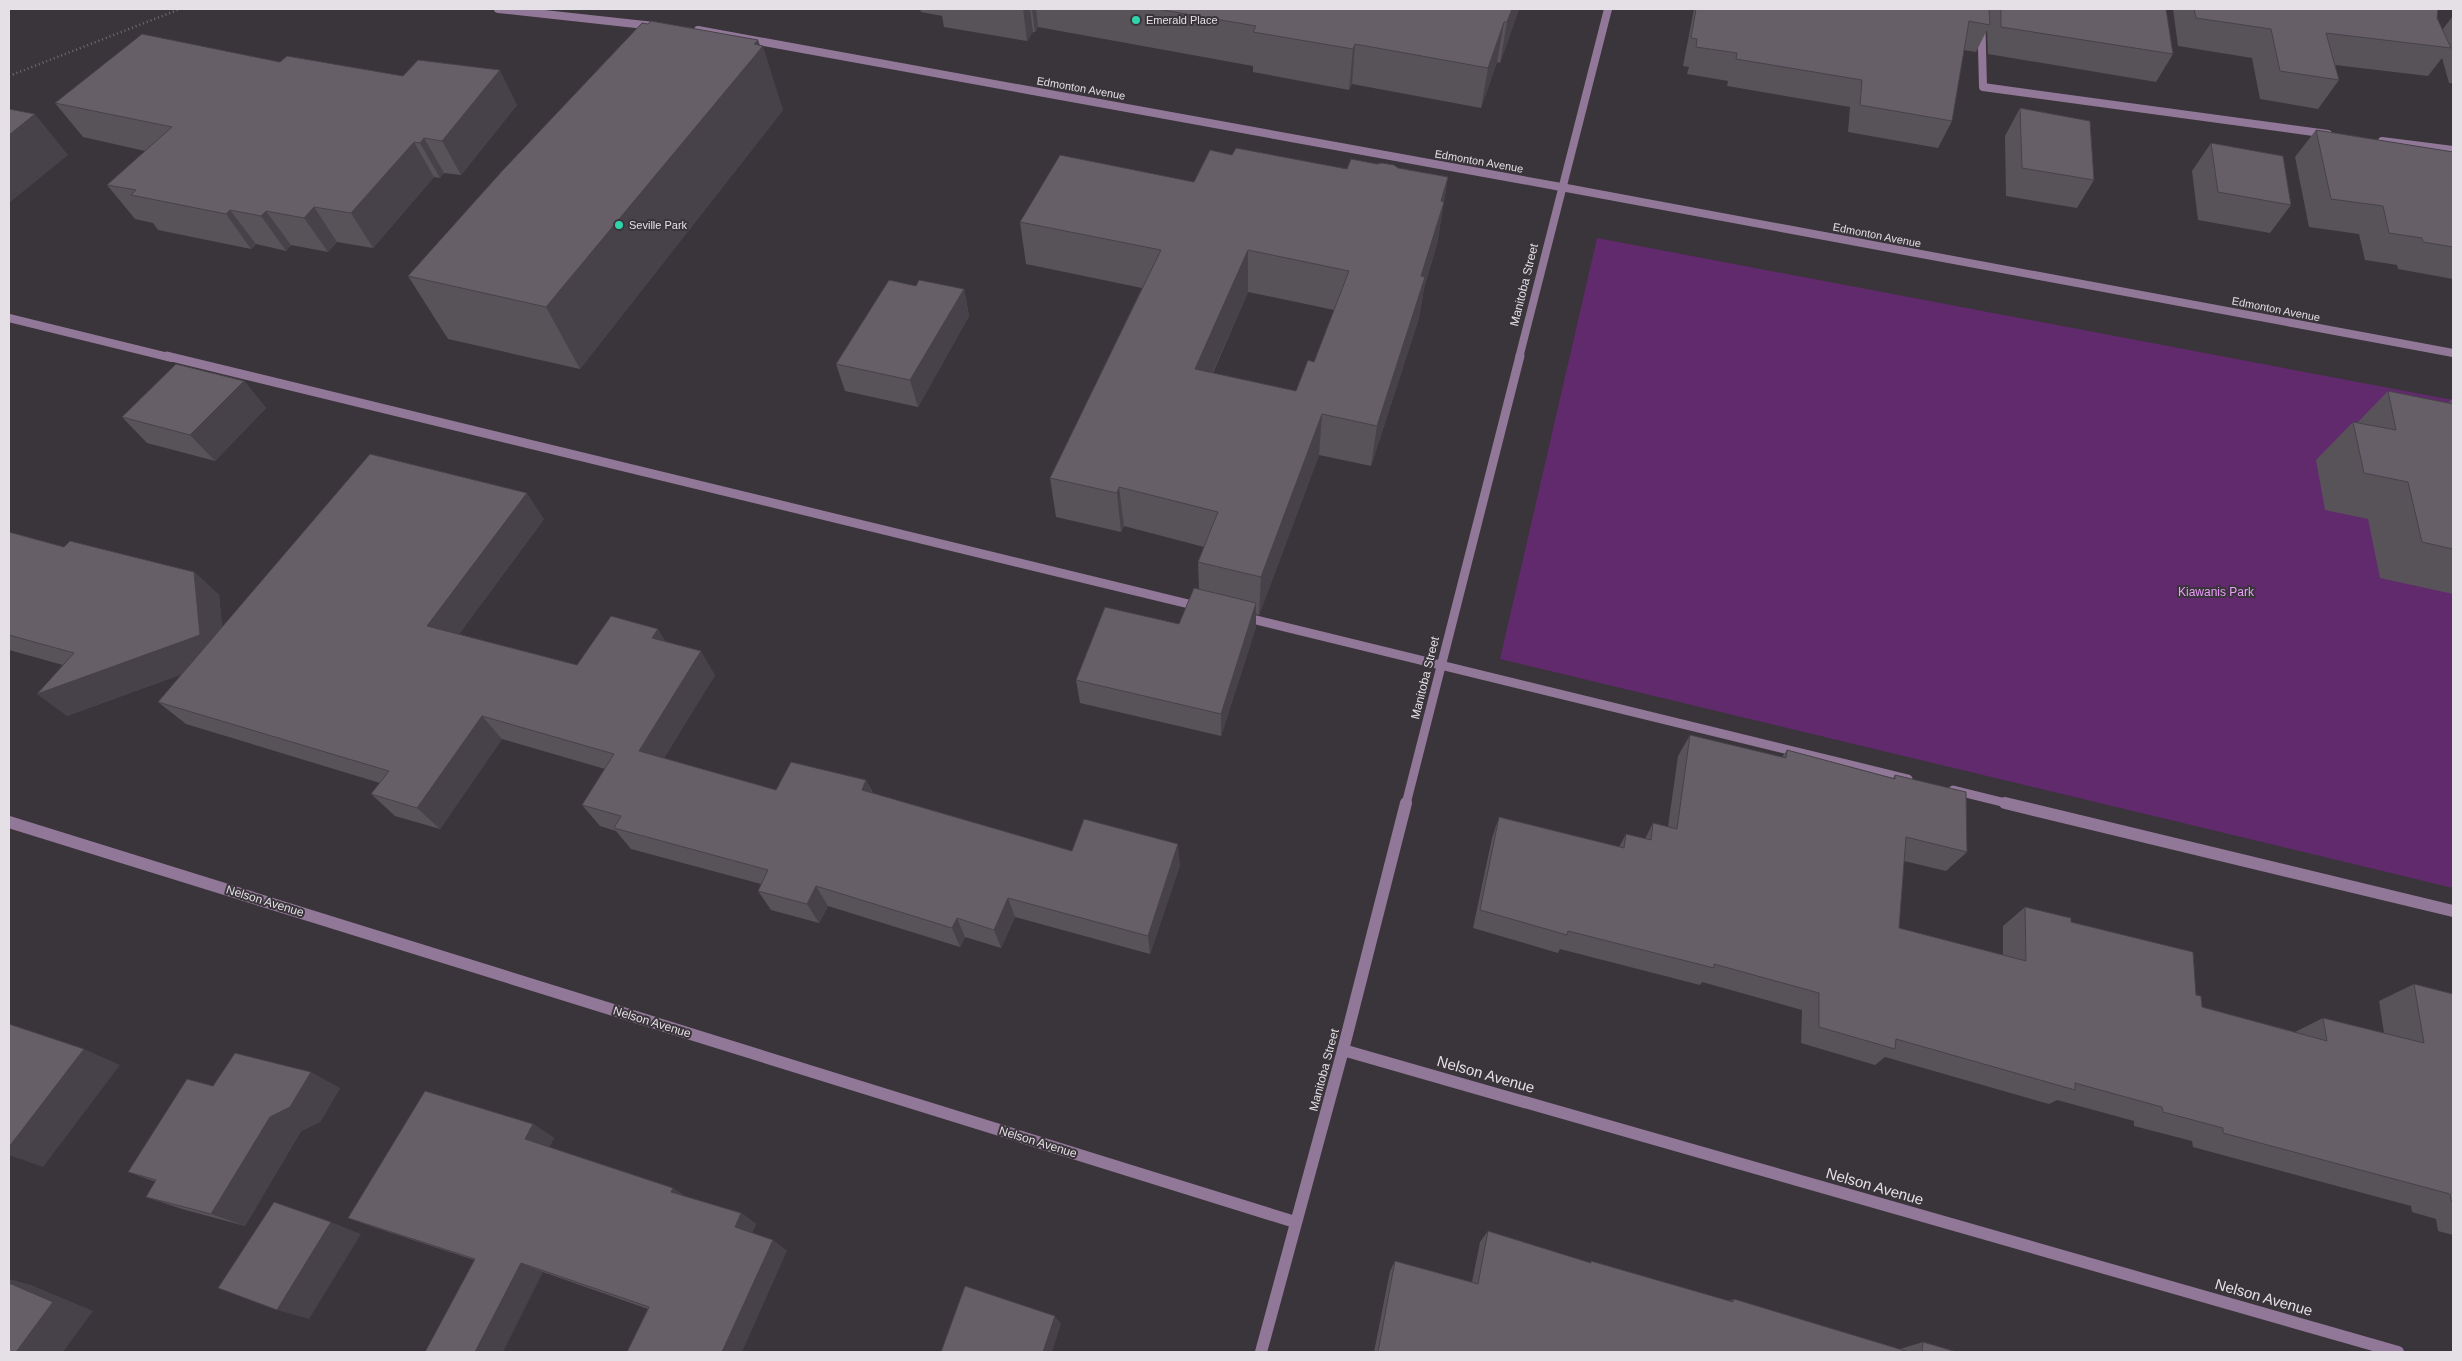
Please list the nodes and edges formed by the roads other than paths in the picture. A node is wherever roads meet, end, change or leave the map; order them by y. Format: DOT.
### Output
graph roads {
  1 [pos="498,9"];
  2 [pos="1608,9"];
  3 [pos="1981,9"];
  4 [pos="661,26"];
  5 [pos="689,29"];
  6 [pos="2336,135"];
  7 [pos="2375,140"];
  8 [pos="2453,150"];
  9 [pos="1561,187"];
  10 [pos="9,318"];
  11 [pos="2453,353"];
  12 [pos="1209,609"];
  13 [pos="1238,616"];
  14 [pos="1441,665"];
  15 [pos="1923,782"];
  16 [pos="1942,787"];
  17 [pos="9,822"];
  18 [pos="2453,912"];
  19 [pos="1343,1050"];
  20 [pos="1295,1222"];
  21 [pos="1261,1352"];
  22 [pos="2398,1352"];
  1 -- 4 [label="street"];
  2 -- 9 [label="street, Manitoba Street"];
  3 -- 6 [label="street"];
  5 -- 9 [label="street, Edmonton Avenue"];
  7 -- 8 [label="street"];
  9 -- 11 [label="street, Edmonton Avenue"];
  9 -- 14 [label="street, Manitoba Street"];
  10 -- 12 [label="street"];
  13 -- 14 [label="street"];
  14 -- 15 [label="street"];
  14 -- 19 [label="street, Manitoba Street"];
  16 -- 18 [label="street"];
  17 -- 20 [label="street, Nelson Avenue"];
  19 -- 20 [label="street, Manitoba Street"];
  19 -- 22 [label="street, Nelson Avenue"];
  20 -- 21 [label="street, Manitoba Street"];
}
